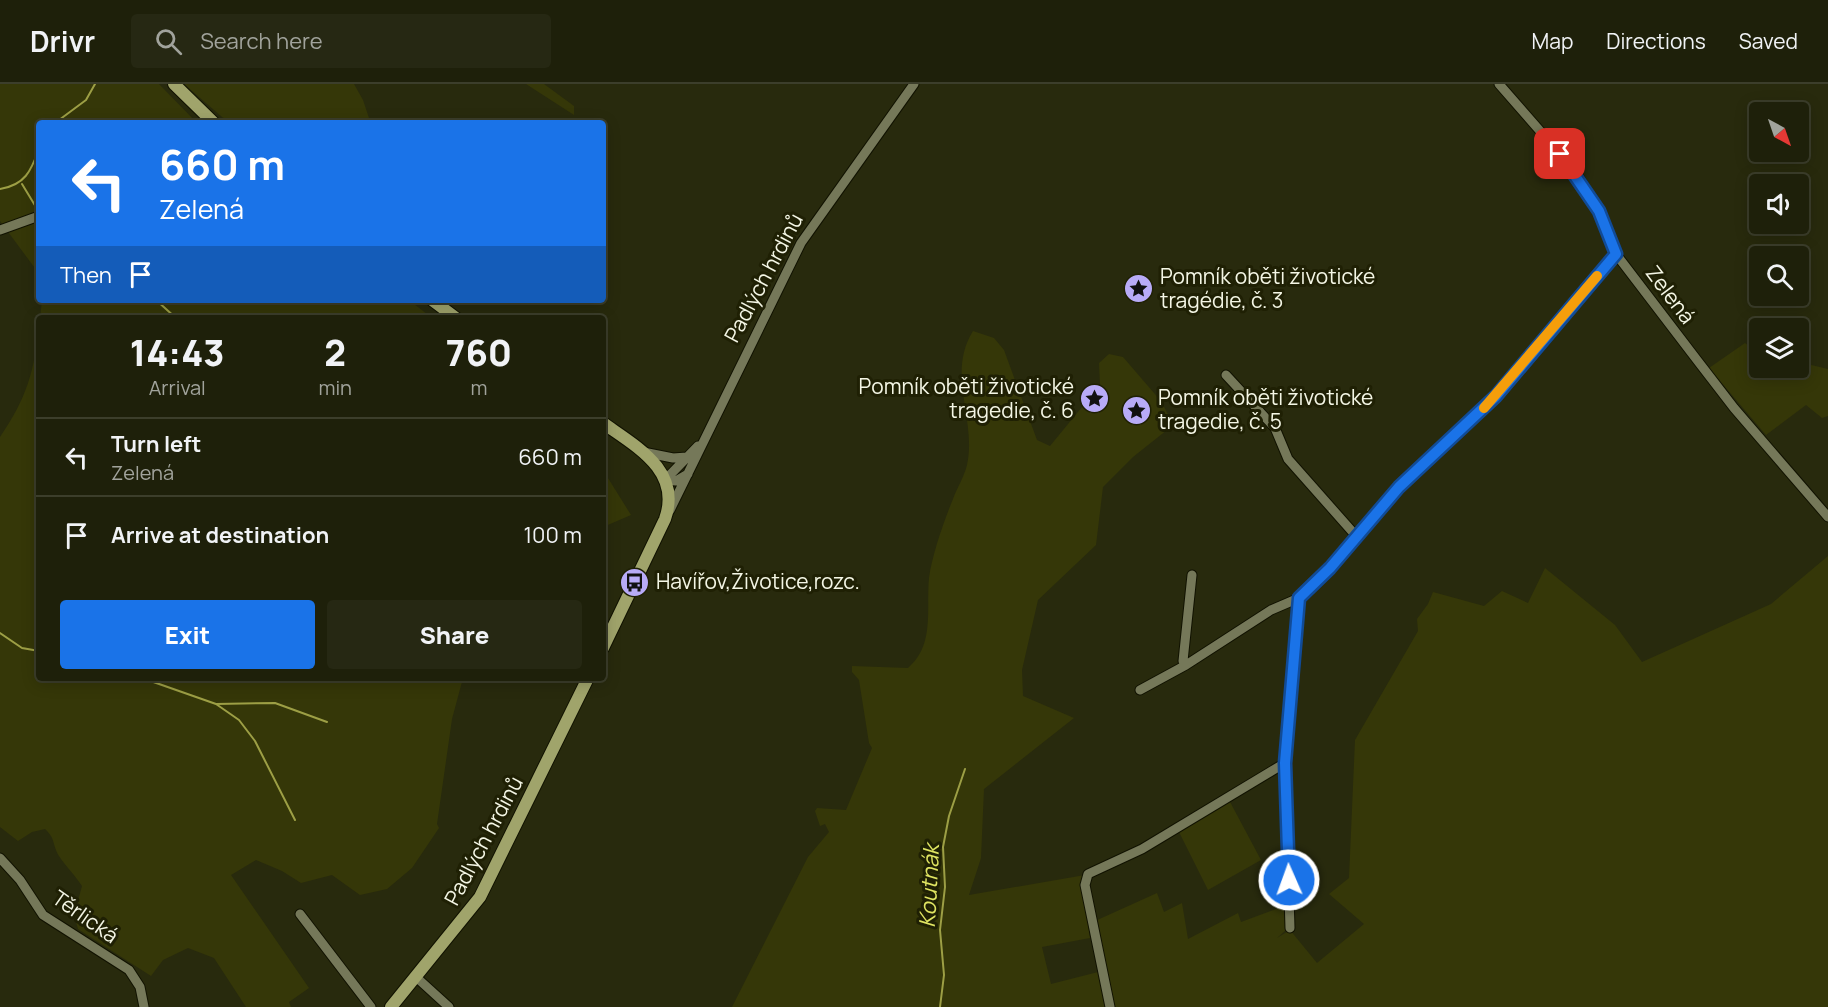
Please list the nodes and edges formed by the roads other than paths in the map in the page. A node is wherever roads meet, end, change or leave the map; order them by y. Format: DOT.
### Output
graph roads {
  1 [pos="174,84"];
  2 [pos="914,84"];
  3 [pos="1499,84"];
  4 [pos="211,120"];
  5 [pos="36,217"];
  6 [pos="0,230"];
  7 [pos="1616,254"];
  8 [pos="436,303"];
  9 [pos="452,315"];
  10 [pos="1226,375"];
  11 [pos="606,425"];
  12 [pos="704,440"];
  13 [pos="643,452"];
  14 [pos="687,457"];
  15 [pos="688,474"];
  16 [pos="665,480"];
  17 [pos="1828,517"];
  18 [pos="665,519"];
  19 [pos="1357,537"];
  20 [pos="1192,575"];
  21 [pos="1299,598"];
  22 [pos="606,642"];
  23 [pos="1185,665"];
  24 [pos="587,681"];
  25 [pos="1140,690"];
  26 [pos="1285,763"];
  27 [pos="0,858"];
  28 [pos="300,914"];
  29 [pos="1290,928"];
  30 [pos="416,977"];
  31 [pos="144,1007"];
  32 [pos="371,1007"];
  33 [pos="390,1007"];
  34 [pos="449,1007"];
  35 [pos="1110,1007"];
  1 -- 4 [label="main road"];
  2 -- 12 [label="street, Padlých hrdinů"];
  3 -- 7 [label="street, Zelená"];
  5 -- 6 [label="street"];
  7 -- 17 [label="street, Zelená"];
  7 -- 19 [label="street"];
  8 -- 9 [label="main road"];
  10 -- 19 [label="street"];
  11 -- 13 [label="main road"];
  12 -- 14 [label="street, Padlých hrdinů"];
  12 -- 15 [label="street, Padlých hrdinů"];
  13 -- 14 [label="street"];
  13 -- 16 [label="main road"];
  14 -- 16 [label="street, Padlých hrdinů"];
  15 -- 16 [label="street"];
  15 -- 18 [label="street, Padlých hrdinů"];
  16 -- 18 [label="main road"];
  18 -- 22 [label="main road, Padlých hrdinů"];
  19 -- 21 [label="street"];
  20 -- 23 [label="street"];
  21 -- 23 [label="street"];
  21 -- 26 [label="street"];
  23 -- 25 [label="street"];
  24 -- 30 [label="main road, Padlých hrdinů"];
  26 -- 29 [label="street"];
  26 -- 35 [label="street"];
  27 -- 31 [label="street, Těrlická"];
  28 -- 32 [label="street"];
  30 -- 33 [label="main road, Padlých hrdinů"];
  30 -- 34 [label="street"];
}
